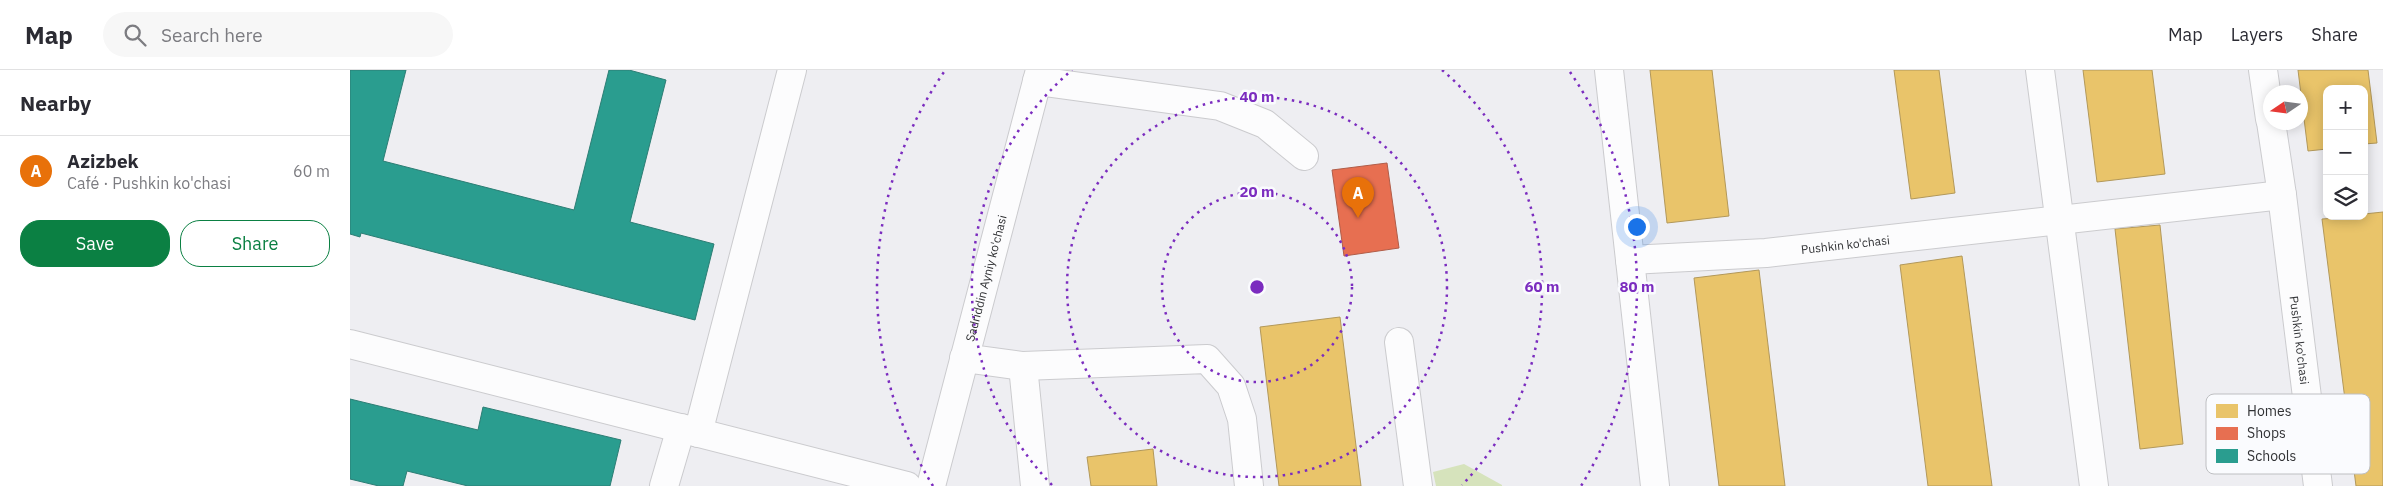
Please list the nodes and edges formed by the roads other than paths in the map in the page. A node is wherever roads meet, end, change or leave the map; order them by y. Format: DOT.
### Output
graph roads {
  1 [pos="792,70"];
  2 [pos="1609,70"];
  3 [pos="2040,70"];
  4 [pos="2263,70"];
  5 [pos="1039,75"];
  6 [pos="2265,85"];
  7 [pos="2272,130"];
  8 [pos="1304,156"];
  9 [pos="2282,195"];
  10 [pos="2060,220"];
  11 [pos="1630,260"];
  12 [pos="1398,342"];
  13 [pos="350,344"];
  14 [pos="964,358"];
  15 [pos="1023,366"];
  16 [pos="2307,394"];
  17 [pos="689,431"];
  18 [pos="664,486"];
  19 [pos="907,486"];
  20 [pos="931,486"];
  21 [pos="1034,486"];
  22 [pos="1249,486"];
  23 [pos="1418,486"];
  24 [pos="1655,486"];
  25 [pos="2094,486"];
  1 -- 17 [label="street"];
  2 -- 11 [label="street"];
  3 -- 10 [label="street"];
  4 -- 6 [label="street"];
  5 -- 8 [label="street"];
  5 -- 14 [label="street, Sadriddin Ayniy ko'chasi"];
  7 -- 9 [label="street, Pushkin ko'chasi"];
  9 -- 10 [label="street, Pushkin ko'chasi"];
  9 -- 16 [label="street, Pushkin ko'chasi"];
  10 -- 11 [label="street, Pushkin ko'chasi"];
  10 -- 25 [label="street"];
  11 -- 24 [label="street"];
  12 -- 23 [label="street"];
  13 -- 17 [label="street"];
  14 -- 15 [label="street"];
  14 -- 20 [label="street, Sadriddin Ayniy ko'chasi"];
  15 -- 21 [label="street"];
  15 -- 22 [label="street"];
  17 -- 18 [label="street"];
  17 -- 19 [label="street"];
}
